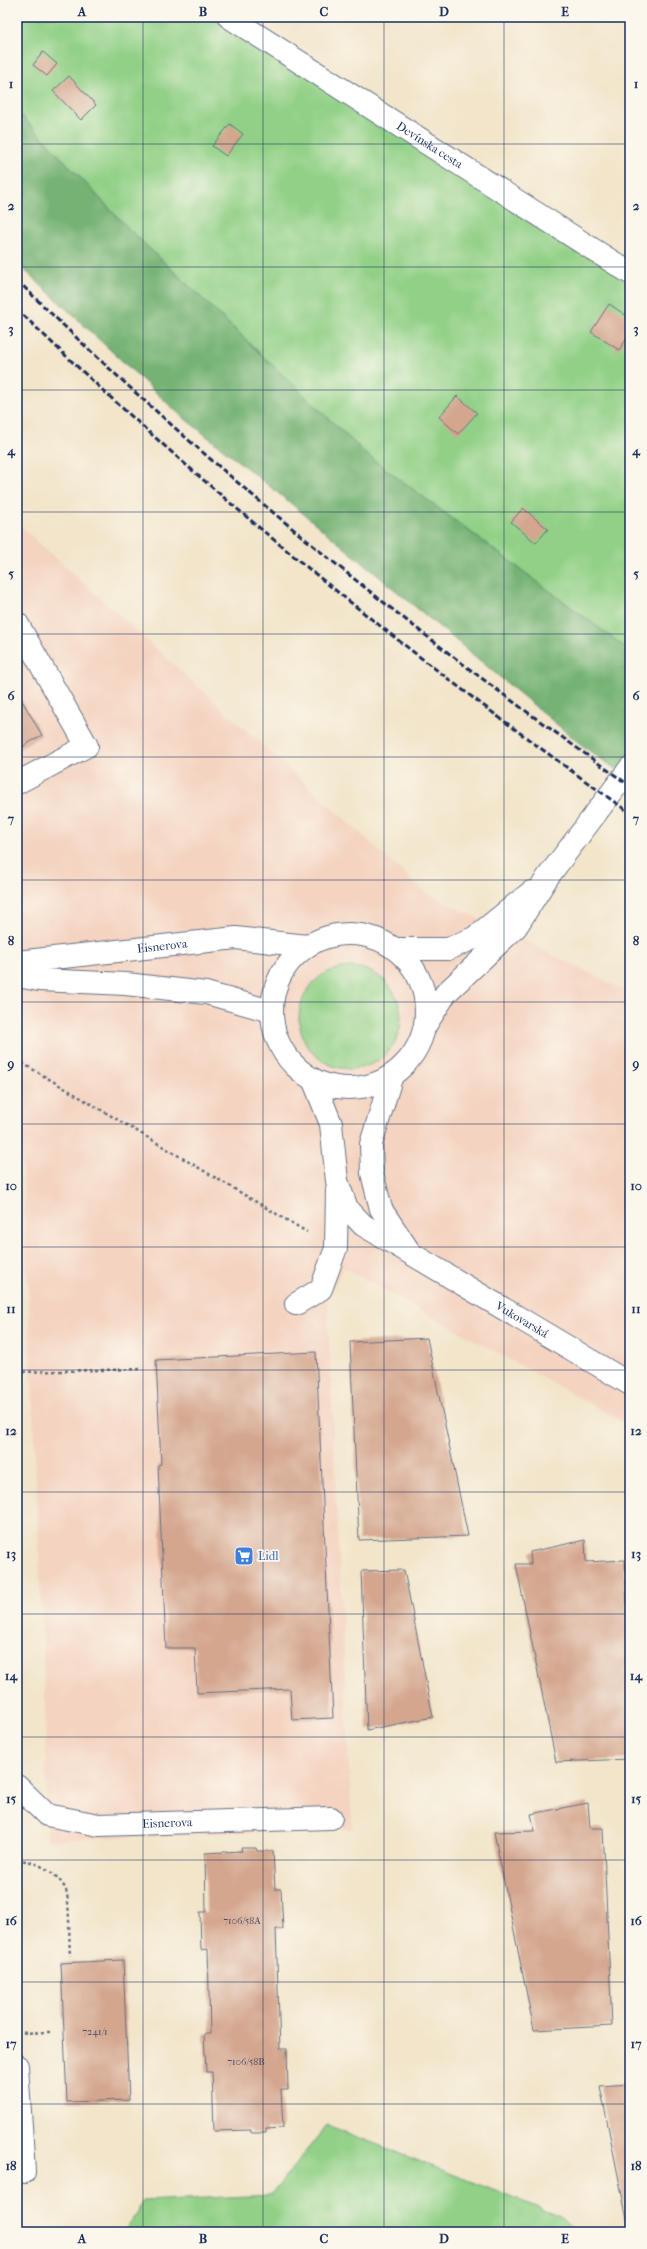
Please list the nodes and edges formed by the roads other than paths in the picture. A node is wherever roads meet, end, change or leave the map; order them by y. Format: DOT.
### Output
graph roads {
  1 [pos="229,17"];
  2 [pos="630,272"];
  3 [pos="17,623"];
  4 [pos="630,768"];
  5 [pos="17,783"];
  6 [pos="547,878"];
  7 [pos="307,946"];
  8 [pos="397,949"];
  9 [pos="17,962"];
  10 [pos="17,976"];
  11 [pos="271,1011"];
  12 [pos="425,1026"];
  13 [pos="392,1075"];
  14 [pos="313,1079"];
  15 [pos="337,1181"];
  16 [pos="413,1256"];
  17 [pos="296,1304"];
  18 [pos="630,1384"];
  19 [pos="17,1786"];
  20 [pos="330,1818"];
  21 [pos="17,2066"];
  22 [pos="24,2172"];
  1 -- 2 [label="street, Devínska cesta"];
  3 -- 5 [label="street"];
  4 -- 6 [label="street"];
  6 -- 8 [label="street"];
  6 -- 12 [label="street"];
  7 -- 8 [label="street"];
  7 -- 9 [label="street, Eisnerova"];
  7 -- 11 [label="street"];
  8 -- 12 [label="street"];
  10 -- 11 [label="street"];
  11 -- 14 [label="street"];
  12 -- 13 [label="street"];
  13 -- 14 [label="street"];
  13 -- 16 [label="street, Vukovarská"];
  14 -- 15 [label="street, Vukovarská"];
  15 -- 16 [label="street, Vukovarská"];
  15 -- 17 [label="street"];
  16 -- 18 [label="street, Vukovarská"];
  19 -- 20 [label="street, Eisnerova"];
  21 -- 22 [label="street"];
}
